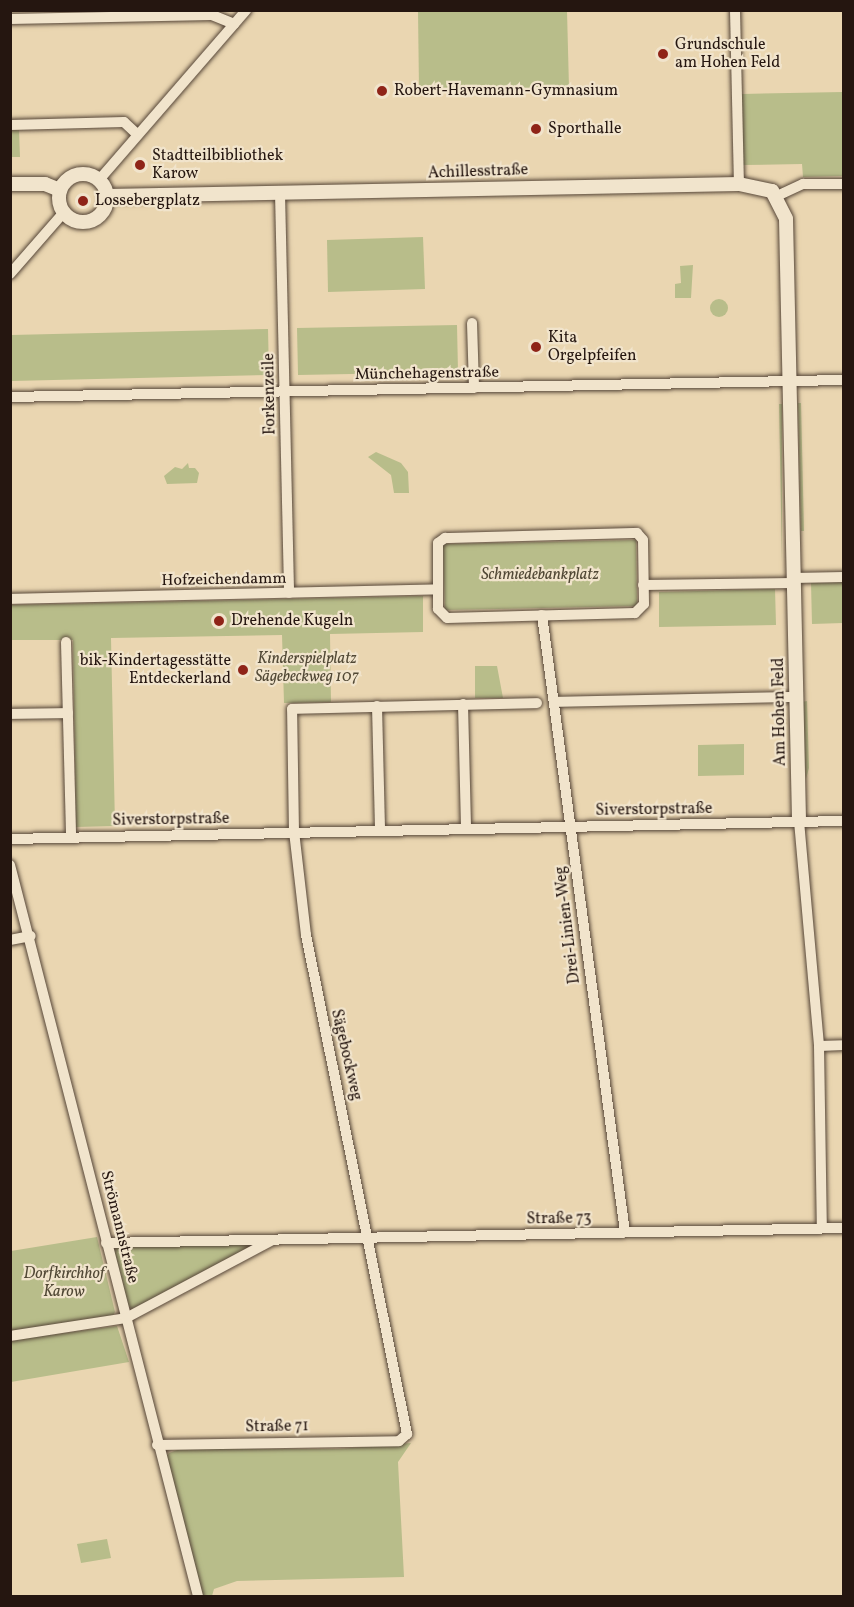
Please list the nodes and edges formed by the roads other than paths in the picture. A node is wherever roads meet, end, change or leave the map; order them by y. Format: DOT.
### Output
graph roads {
  1 [pos="246,10"];
  2 [pos="735,10"];
  3 [pos="10,19"];
  4 [pos="234,24"];
  5 [pos="10,125"];
  6 [pos="137,134"];
  7 [pos="99,180"];
  8 [pos="739,183"];
  9 [pos="10,184"];
  10 [pos="843,184"];
  11 [pos="60,190"];
  12 [pos="280,193"];
  13 [pos="107,196"];
  14 [pos="777,196"];
  15 [pos="64,212"];
  16 [pos="10,274"];
  17 [pos="472,323"];
  18 [pos="843,380"];
  19 [pos="790,381"];
  20 [pos="474,388"];
  21 [pos="285,391"];
  22 [pos="10,398"];
  23 [pos="843,577"];
  24 [pos="793,581"];
  25 [pos="643,585"];
  26 [pos="438,589"];
  27 [pos="289,593"];
  28 [pos="10,599"];
  29 [pos="542,615"];
  30 [pos="66,642"];
  31 [pos="796,697"];
  32 [pos="554,702"];
  33 [pos="537,703"];
  34 [pos="463,704"];
  35 [pos="377,706"];
  36 [pos="68,713"];
  37 [pos="10,714"];
  38 [pos="843,820"];
  39 [pos="799,821"];
  40 [pos="571,827"];
  41 [pos="466,828"];
  42 [pos="380,831"];
  43 [pos="294,832"];
  44 [pos="71,837"];
  45 [pos="10,839"];
  46 [pos="10,865"];
  47 [pos="31,936"];
  48 [pos="10,940"];
  49 [pos="843,1045"];
  50 [pos="819,1046"];
  51 [pos="822,1228"];
  52 [pos="843,1228"];
  53 [pos="625,1232"];
  54 [pos="367,1238"];
  55 [pos="275,1239"];
  56 [pos="106,1243"];
  57 [pos="126,1318"];
  58 [pos="10,1336"];
  59 [pos="399,1441"];
  60 [pos="157,1445"];
  61 [pos="198,1596"];
  1 -- 4 [label="street"];
  2 -- 8 [label="street"];
  3 -- 4 [label="street"];
  4 -- 6 [label="street"];
  5 -- 6 [label="street"];
  6 -- 7 [label="street"];
  7 -- 11 [label="street"];
  7 -- 13 [label="street"];
  8 -- 12 [label="street, Achillesstraße"];
  8 -- 14 [label="street, Achillesstraße"];
  9 -- 11 [label="street"];
  10 -- 14 [label="street"];
  11 -- 15 [label="street"];
  12 -- 13 [label="street, Achillesstraße"];
  12 -- 21 [label="street, Forkenzeile"];
  13 -- 15 [label="street"];
  14 -- 19 [label="street, Am Hohen Feld"];
  15 -- 16 [label="street"];
  17 -- 20 [label="street"];
  18 -- 19 [label="street, Münchehagenstraße"];
  19 -- 20 [label="street, Münchehagenstraße"];
  19 -- 24 [label="street, Am Hohen Feld"];
  20 -- 21 [label="street, Münchehagenstraße"];
  21 -- 22 [label="street, Münchehagenstraße"];
  21 -- 27 [label="street, Forkenzeile"];
  23 -- 24 [label="street"];
  24 -- 25 [label="street"];
  24 -- 31 [label="street, Am Hohen Feld"];
  25 -- 26 [label="street"];
  25 -- 29 [label="street"];
  26 -- 27 [label="street, Hofzeichendamm"];
  26 -- 29 [label="street"];
  27 -- 28 [label="street, Hofzeichendamm"];
  29 -- 32 [label="street, Drei-Linien-Weg"];
  30 -- 36 [label="street"];
  31 -- 32 [label="street"];
  31 -- 39 [label="street, Am Hohen Feld"];
  32 -- 40 [label="street, Drei-Linien-Weg"];
  33 -- 34 [label="street"];
  34 -- 35 [label="street"];
  34 -- 41 [label="street"];
  35 -- 42 [label="street"];
  35 -- 43 [label="street, Sägebockweg"];
  36 -- 37 [label="street"];
  36 -- 44 [label="street"];
  38 -- 39 [label="street, Siverstorpstraße"];
  39 -- 40 [label="street, Siverstorpstraße"];
  39 -- 50 [label="street, Am Hohen Feld"];
  40 -- 41 [label="street, Siverstorpstraße"];
  40 -- 53 [label="street, Drei-Linien-Weg"];
  41 -- 42 [label="street, Siverstorpstraße"];
  42 -- 43 [label="street, Siverstorpstraße"];
  43 -- 44 [label="street, Siverstorpstraße"];
  43 -- 54 [label="street, Sägebockweg"];
  44 -- 45 [label="street, Siverstorpstraße"];
  46 -- 47 [label="street, Strömannstraße"];
  47 -- 48 [label="street"];
  47 -- 56 [label="street, Strömannstraße"];
  49 -- 50 [label="street"];
  50 -- 51 [label="street, Am Hohen Feld"];
  51 -- 52 [label="street, Straße 73"];
  51 -- 53 [label="street, Straße 73"];
  53 -- 54 [label="street, Straße 73"];
  54 -- 55 [label="street, Straße 73"];
  54 -- 59 [label="street, Sägebockweg"];
  55 -- 56 [label="street, Straße 73"];
  55 -- 57 [label="street, Straße 73"];
  56 -- 57 [label="street, Strömannstraße"];
  57 -- 58 [label="street, Straße 73"];
  57 -- 60 [label="street, Strömannstraße"];
  59 -- 60 [label="street, Straße 71"];
  60 -- 61 [label="street, Strömannstraße"];
}
